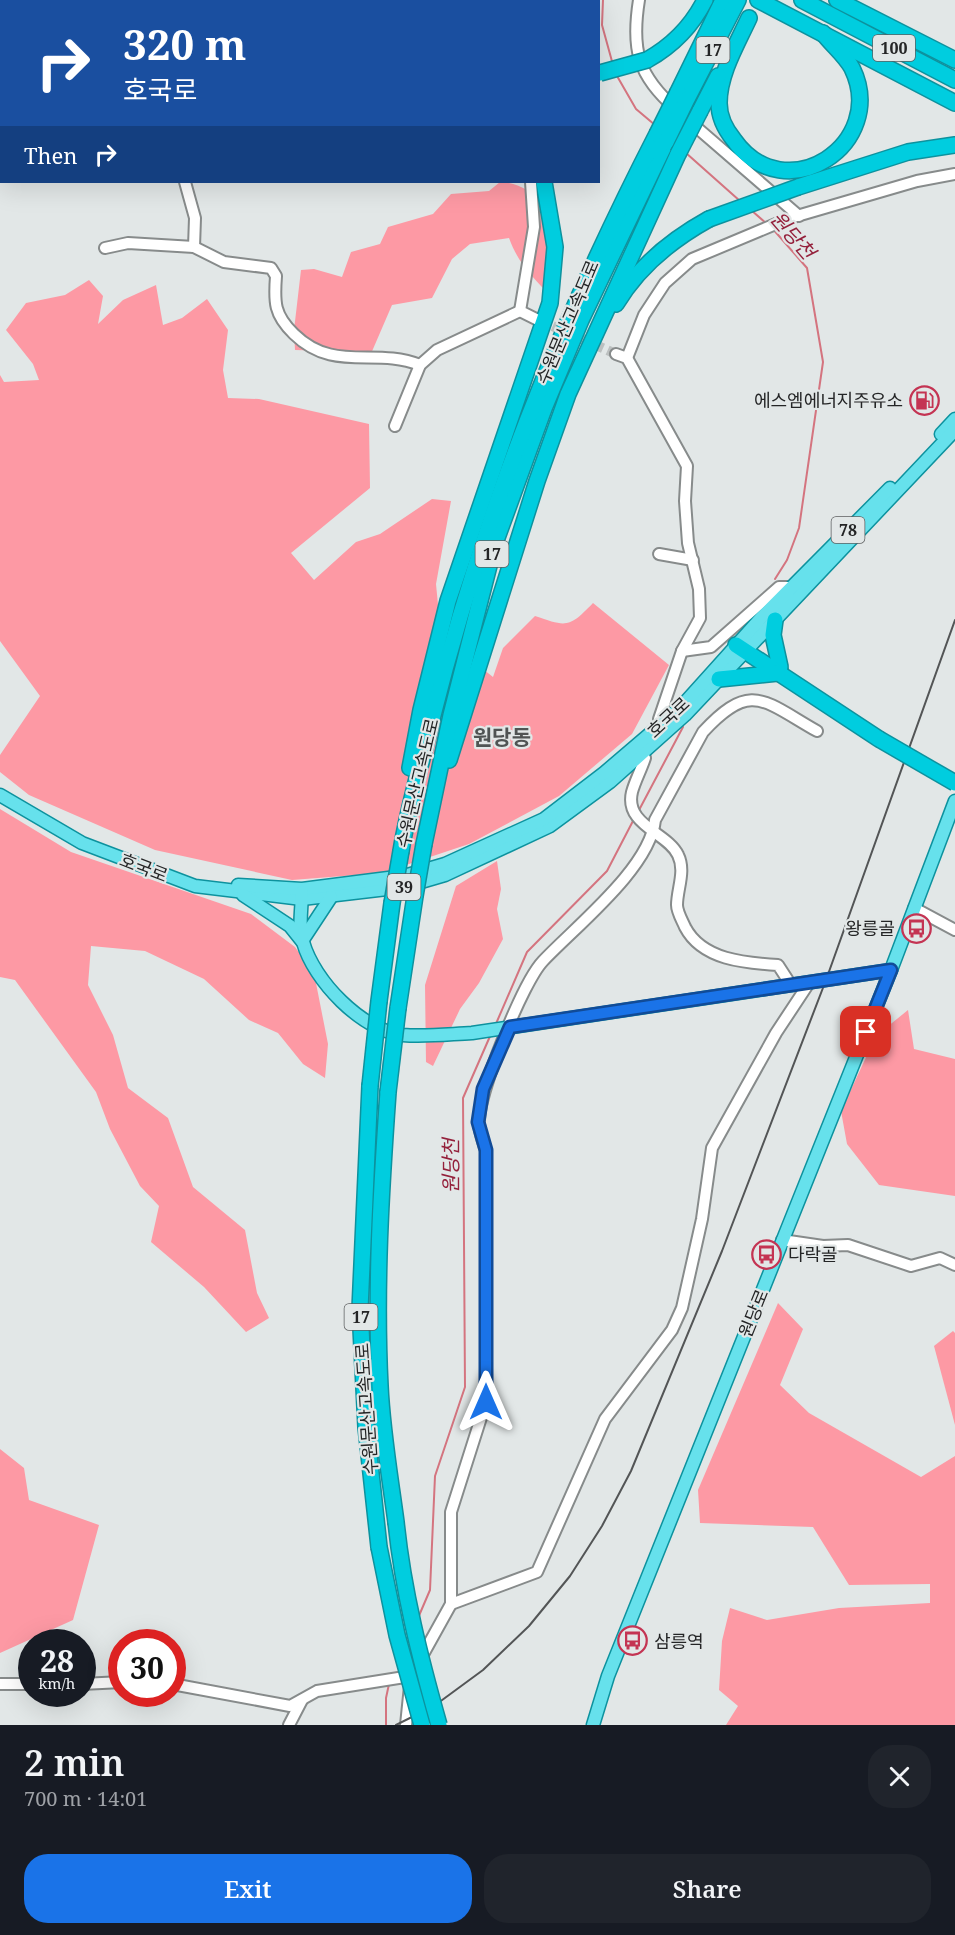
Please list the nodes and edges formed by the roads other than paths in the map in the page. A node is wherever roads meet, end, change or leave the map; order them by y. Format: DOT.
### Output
graph roads {
  1 [pos="639,0"];
  2 [pos="705,0"];
  3 [pos="723,0"];
  4 [pos="738,0"];
  5 [pos="758,0"];
  6 [pos="802,0"];
  7 [pos="839,1"];
  8 [pos="749,18"];
  9 [pos="823,33"];
  10 [pos="955,60"];
  11 [pos="600,72"];
  12 [pos="955,80"];
  13 [pos="683,96"];
  14 [pos="955,104"];
  15 [pos="661,138"];
  16 [pos="955,145"];
  17 [pos="955,174"];
  18 [pos="185,183"];
  19 [pos="531,183"];
  20 [pos="544,183"];
  21 [pos="551,183"];
  22 [pos="794,217"];
  23 [pos="194,247"];
  24 [pos="105,248"];
  25 [pos="556,260"];
  26 [pos="520,311"];
  27 [pos="538,320"];
  28 [pos="616,354"];
  29 [pos="627,358"];
  30 [pos="420,365"];
  31 [pos="568,394"];
  32 [pos="955,419"];
  33 [pos="395,426"];
  34 [pos="955,430"];
  35 [pos="659,554"];
  36 [pos="693,560"];
  37 [pos="791,587"];
  38 [pos="775,620"];
  39 [pos="742,646"];
  40 [pos="682,651"];
  41 [pos="779,670"];
  42 [pos="719,680"];
  43 [pos="658,718"];
  44 [pos="817,731"];
  45 [pos="880,735"];
  46 [pos="645,758"];
  47 [pos="955,774"];
  48 [pos="955,783"];
  49 [pos="0,787"];
  50 [pos="0,795"];
  51 [pos="955,801"];
  52 [pos="427,826"];
  53 [pos="405,828"];
  54 [pos="650,831"];
  55 [pos="239,893"];
  56 [pos="302,894"];
  57 [pos="331,897"];
  58 [pos="914,908"];
  59 [pos="955,930"];
  60 [pos="302,941"];
  61 [pos="891,970"];
  62 [pos="809,982"];
  63 [pos="791,985"];
  64 [pos="508,1027"];
  65 [pos="782,1240"];
  66 [pos="955,1265"];
  67 [pos="452,1604"];
  68 [pos="408,1677"];
  69 [pos="0,1684"];
  70 [pos="18,1684"];
  71 [pos="186,1687"];
  72 [pos="302,1700"];
  73 [pos="289,1725"];
  74 [pos="406,1725"];
  75 [pos="422,1725"];
  76 [pos="439,1725"];
  77 [pos="593,1725"];
  1 -- 22 [label="street"];
  2 -- 11 [label="highway, bridge"];
  3 -- 13 [label="highway, 수원문산고속도로 / 17"];
  4 -- 13 [label="highway, 수원문산고속도로 / 17"];
  5 -- 8 [label="highway"];
  5 -- 9 [label="highway"];
  6 -- 12 [label="highway, 100"];
  7 -- 10 [label="highway, 100"];
  8 -- 9 [label="highway"];
  8 -- 31 [label="highway, bridge"];
  9 -- 14 [label="highway"];
  13 -- 15 [label="highway, 수원문산고속도로 / 17, bridge"];
  15 -- 52 [label="highway, 수원문산고속도로 / 17"];
  15 -- 53 [label="highway, 수원문산고속도로 / 17"];
  16 -- 31 [label="highway, bridge"];
  17 -- 22 [label="street"];
  18 -- 23 [label="street"];
  19 -- 26 [label="street"];
  20 -- 25 [label="highway"];
  21 -- 25 [label="highway"];
  22 -- 29 [label="street"];
  23 -- 24 [label="street"];
  23 -- 30 [label="street"];
  25 -- 53 [label="highway"];
  26 -- 27 [label="street"];
  26 -- 30 [label="street"];
  28 -- 29 [label="street"];
  29 -- 36 [label="street"];
  30 -- 33 [label="street"];
  31 -- 52 [label="highway"];
  32 -- 37 [label="main road, 호국로 / 78"];
  34 -- 38 [label="main road, 호국로 / 78"];
  35 -- 36 [label="street"];
  36 -- 40 [label="street"];
  37 -- 39 [label="main road, 호국로 / 78"];
  37 -- 40 [label="street"];
  38 -- 39 [label="main road, 호국로 / 78"];
  38 -- 41 [label="highway"];
  39 -- 41 [label="highway"];
  39 -- 42 [label="main road, 호국로 / 39"];
  39 -- 56 [label="main road, 호국로 / 39"];
  40 -- 43 [label="street"];
  41 -- 42 [label="highway"];
  41 -- 45 [label="highway"];
  42 -- 57 [label="main road, 호국로 / 39"];
  44 -- 54 [label="street"];
  45 -- 47 [label="highway"];
  45 -- 48 [label="highway, bridge"];
  46 -- 54 [label="street"];
  49 -- 56 [label="main road, 호국로 / 39"];
  50 -- 55 [label="main road, 호국로 / 39"];
  51 -- 58 [label="main road, 원당로"];
  52 -- 76 [label="highway, 수원문산고속도로 / 17, bridge"];
  53 -- 75 [label="highway, 수원문산고속도로 / 17, bridge"];
  54 -- 63 [label="street"];
  54 -- 64 [label="street"];
  55 -- 56 [label="main road, 호국로 / 39"];
  55 -- 60 [label="main road"];
  56 -- 57 [label="main road, 호국로 / 39"];
  56 -- 60 [label="main road"];
  57 -- 60 [label="main road"];
  58 -- 59 [label="street"];
  58 -- 61 [label="main road, 원당로"];
  60 -- 64 [label="main road"];
  61 -- 62 [label="main road"];
  61 -- 65 [label="main road, 원당로"];
  62 -- 63 [label="main road"];
  62 -- 67 [label="street"];
  63 -- 64 [label="main road"];
  64 -- 67 [label="street"];
  65 -- 66 [label="street"];
  65 -- 77 [label="main road, 원당로"];
  67 -- 68 [label="street"];
  68 -- 72 [label="street"];
  68 -- 74 [label="street"];
  69 -- 70 [label="street"];
  71 -- 72 [label="street"];
  72 -- 73 [label="street"];
}
